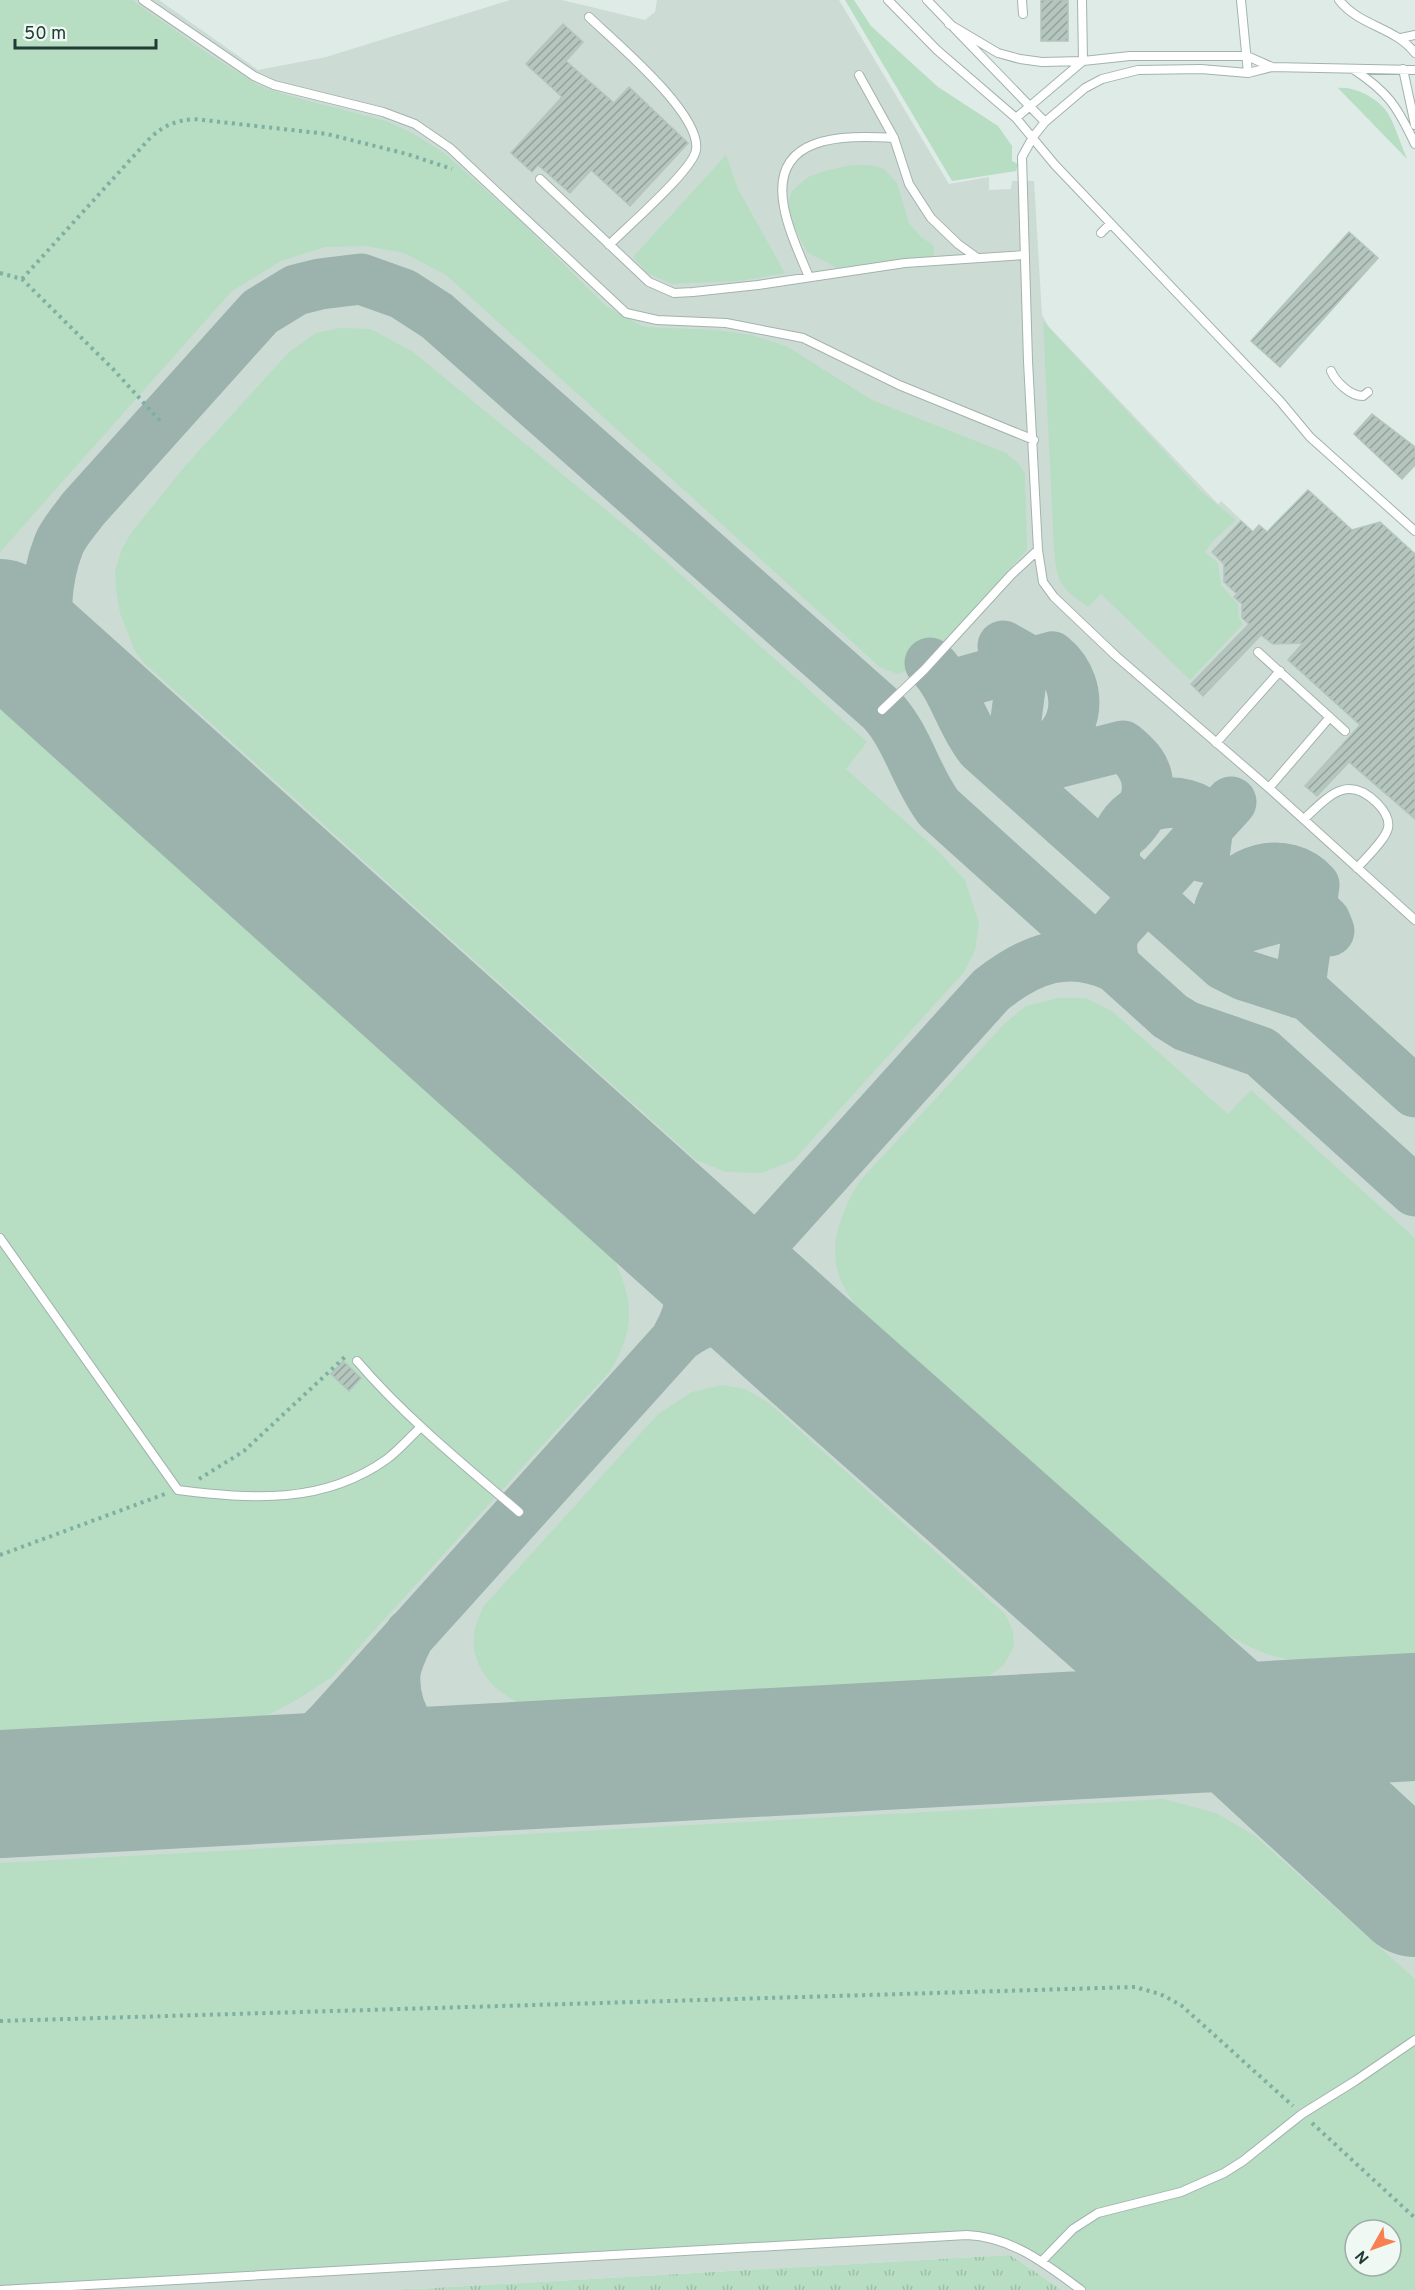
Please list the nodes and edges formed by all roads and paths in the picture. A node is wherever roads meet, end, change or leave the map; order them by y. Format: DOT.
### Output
graph roads {
  1 [pos="143,0"];
  2 [pos="888,0"];
  3 [pos="927,0"];
  4 [pos="1022,0"];
  5 [pos="1082,0"];
  6 [pos="1240,0"];
  7 [pos="1339,0"];
  8 [pos="1023,14"];
  9 [pos="589,17"];
  10 [pos="948,24"];
  11 [pos="1415,35"];
  12 [pos="1401,38"];
  13 [pos="1415,53"];
  14 [pos="1247,57"];
  15 [pos="1083,62"];
  16 [pos="1272,67"];
  17 [pos="1352,69"];
  18 [pos="1403,69"];
  19 [pos="1415,70"];
  20 [pos="1248,73"];
  21 [pos="859,75"];
  22 [pos="1030,106"];
  23 [pos="1016,118"];
  24 [pos="1045,122"];
  25 [pos="1415,125"];
  26 [pos="1033,137"];
  27 [pos="894,138"];
  28 [pos="1415,144"];
  29 [pos="479,177"];
  30 [pos="540,179"];
  31 [pos="1110,224"];
  32 [pos="1101,232"];
  33 [pos="609,245"];
  34 [pos="1025,255"];
  35 [pos="976,257"];
  36 [pos="0,273"];
  37 [pos="809,277"];
  38 [pos="22,279"];
  39 [pos="1331,371"];
  40 [pos="1368,392"];
  41 [pos="161,422"];
  42 [pos="1034,440"];
  43 [pos="1415,531"];
  44 [pos="1038,550"];
  45 [pos="1258,652"];
  46 [pos="1280,671"];
  47 [pos="882,710"];
  48 [pos="1330,717"];
  49 [pos="1344,731"];
  50 [pos="1216,743"];
  51 [pos="1269,788"];
  52 [pos="1304,819"];
  53 [pos="1357,868"];
  54 [pos="1415,920"];
  55 [pos="0,1238"];
  56 [pos="357,1361"];
  57 [pos="421,1427"];
  58 [pos="177,1490"];
  59 [pos="519,1512"];
  60 [pos="0,1555"];
  61 [pos="0,2022"];
  62 [pos="1415,2040"];
  63 [pos="1302,2114"];
  64 [pos="1415,2218"];
  65 [pos="1042,2261"];
  66 [pos="0,2290"];
  67 [pos="1081,2290"];
  1 -- 29 [label="lane"];
  2 -- 23 [label="lane"];
  3 -- 10 [label="lane"];
  4 -- 8 [label="lane"];
  5 -- 15 [label="lane"];
  6 -- 14 [label="lane"];
  7 -- 12 [label="lane"];
  9 -- 33 [label="lane"];
  10 -- 15 [label="lane"];
  10 -- 22 [label="lane"];
  11 -- 12 [label="lane"];
  12 -- 13 [label="lane"];
  14 -- 15 [label="lane"];
  14 -- 16 [label="lane"];
  14 -- 20 [label="lane"];
  15 -- 22 [label="lane"];
  16 -- 17 [label="lane"];
  16 -- 20 [label="lane"];
  17 -- 18 [label="lane"];
  17 -- 28 [label="lane"];
  18 -- 19 [label="lane"];
  18 -- 25 [label="lane"];
  20 -- 24 [label="lane"];
  21 -- 27 [label="lane"];
  22 -- 23 [label="lane"];
  22 -- 24 [label="lane"];
  23 -- 26 [label="lane"];
  24 -- 26 [label="lane"];
  26 -- 31 [label="lane"];
  26 -- 34 [label="lane"];
  27 -- 35 [label="lane"];
  27 -- 37 [label="lane"];
  29 -- 38 [label="path"];
  29 -- 42 [label="lane"];
  30 -- 33 [label="lane"];
  31 -- 32 [label="lane"];
  31 -- 43 [label="lane"];
  33 -- 37 [label="lane"];
  34 -- 35 [label="lane"];
  34 -- 42 [label="lane"];
  35 -- 37 [label="lane"];
  36 -- 38 [label="path"];
  38 -- 41 [label="path"];
  39 -- 40 [label="lane"];
  42 -- 44 [label="lane"];
  44 -- 47 [label="lane"];
  44 -- 50 [label="lane"];
  45 -- 46 [label="lane"];
  46 -- 48 [label="lane"];
  46 -- 50 [label="lane"];
  48 -- 49 [label="lane"];
  48 -- 51 [label="lane"];
  50 -- 51 [label="lane"];
  51 -- 52 [label="lane"];
  52 -- 53 [label="lane"];
  52 -- 53 [label="lane"];
  53 -- 54 [label="lane"];
  55 -- 58 [label="lane"];
  56 -- 57 [label="lane"];
  56 -- 58 [label="path"];
  57 -- 58 [label="lane"];
  57 -- 59 [label="lane"];
  58 -- 60 [label="path"];
  61 -- 63 [label="path"];
  62 -- 63 [label="lane"];
  63 -- 64 [label="path"];
  63 -- 65 [label="lane"];
  65 -- 66 [label="lane"];
  65 -- 67 [label="lane"];
}
